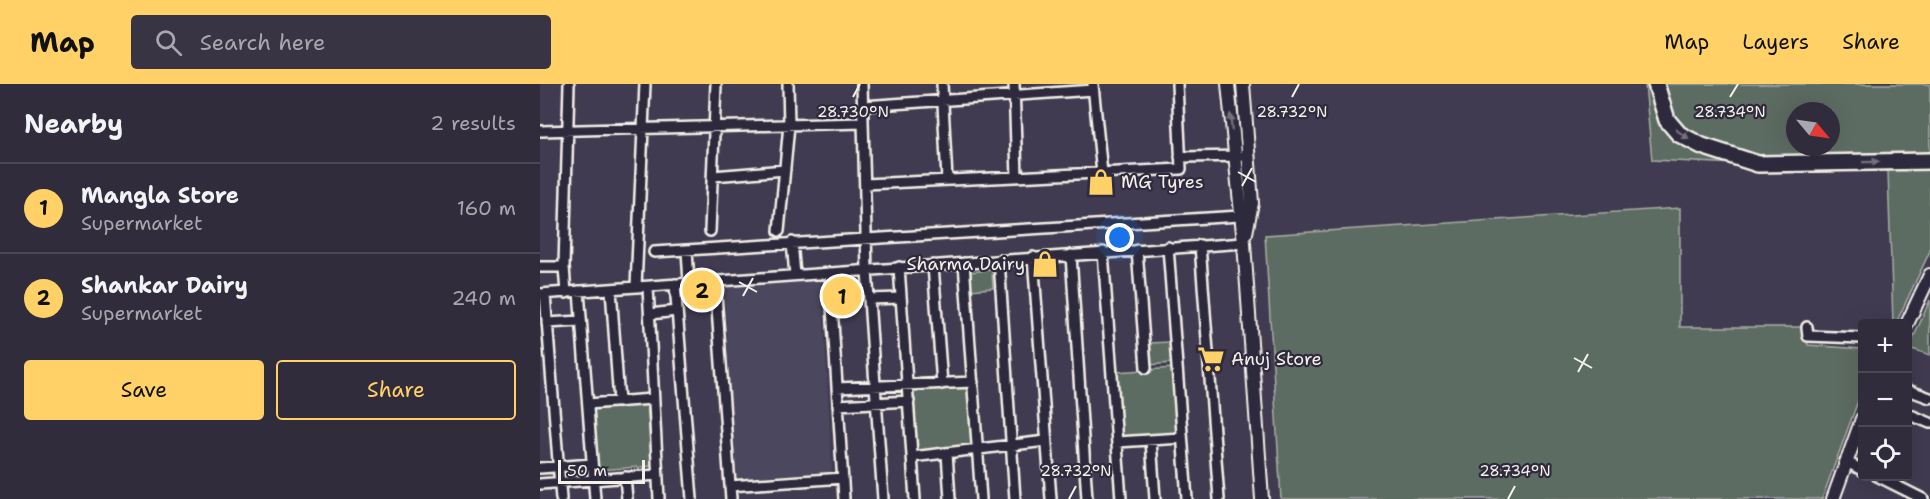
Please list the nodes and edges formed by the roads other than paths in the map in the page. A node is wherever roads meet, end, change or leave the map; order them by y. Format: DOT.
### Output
graph roads {
  1 [pos="569,84"];
  2 [pos="645,84"];
  3 [pos="716,84"];
  4 [pos="788,84"];
  5 [pos="862,84"];
  6 [pos="942,84"];
  7 [pos="1014,84"];
  8 [pos="1177,84"];
  9 [pos="1228,84"];
  10 [pos="1243,84"];
  11 [pos="1656,84"];
  12 [pos="1093,87"];
  13 [pos="1014,95"];
  14 [pos="943,100"];
  15 [pos="863,106"];
  16 [pos="863,123"];
  17 [pos="789,125"];
  18 [pos="715,127"];
  19 [pos="644,128"];
  20 [pos="568,130"];
  21 [pos="540,131"];
  22 [pos="1234,156"];
  23 [pos="1248,156"];
  24 [pos="1180,157"];
  25 [pos="1930,161"];
  26 [pos="784,170"];
  27 [pos="1102,173"];
  28 [pos="713,176"];
  29 [pos="1017,177"];
  30 [pos="947,180"];
  31 [pos="865,184"];
  32 [pos="1240,216"];
  33 [pos="710,231"];
  34 [pos="778,231"];
  35 [pos="866,237"];
  36 [pos="792,242"];
  37 [pos="1244,243"];
  38 [pos="1200,245"];
  39 [pos="1168,247"];
  40 [pos="687,250"];
  41 [pos="1137,250"];
  42 [pos="654,252"];
  43 [pos="1103,252"];
  44 [pos="1071,255"];
  45 [pos="1033,257"];
  46 [pos="999,260"];
  47 [pos="964,262"];
  48 [pos="933,265"];
  49 [pos="540,267"];
  50 [pos="564,267"];
  51 [pos="899,267"];
  52 [pos="867,270"];
  53 [pos="830,273"];
  54 [pos="795,275"];
  55 [pos="1930,275"];
  56 [pos="714,281"];
  57 [pos="689,283"];
  58 [pos="675,284"];
  59 [pos="648,286"];
  60 [pos="636,287"];
  61 [pos="610,289"];
  62 [pos="579,291"];
  63 [pos="566,293"];
  64 [pos="542,294"];
  65 [pos="902,298"];
  66 [pos="869,299"];
  67 [pos="677,311"];
  68 [pos="650,314"];
  69 [pos="1909,319"];
  70 [pos="581,321"];
  71 [pos="547,323"];
  72 [pos="1808,327"];
  73 [pos="1858,338"];
  74 [pos="1146,368"];
  75 [pos="973,382"];
  76 [pos="942,384"];
  77 [pos="908,386"];
  78 [pos="876,387"];
  79 [pos="837,388"];
  80 [pos="1912,391"];
  81 [pos="1930,398"];
  82 [pos="652,399"];
  83 [pos="909,401"];
  84 [pos="619,402"];
  85 [pos="877,403"];
  86 [pos="588,404"];
  87 [pos="838,405"];
  88 [pos="1912,416"];
  89 [pos="1930,423"];
  90 [pos="1860,427"];
  91 [pos="1182,438"];
  92 [pos="1151,440"];
  93 [pos="1046,441"];
  94 [pos="1117,442"];
  95 [pos="1011,444"];
  96 [pos="978,450"];
  97 [pos="947,453"];
  98 [pos="912,457"];
  99 [pos="1845,461"];
  100 [pos="592,464"];
  101 [pos="559,466"];
  102 [pos="540,468"];
  103 [pos="1858,468"];
  104 [pos="657,475"];
  105 [pos="625,477"];
  106 [pos="843,478"];
  107 [pos="593,479"];
  108 [pos="1885,481"];
  109 [pos="560,482"];
  110 [pos="540,484"];
  111 [pos="730,486"];
  112 [pos="561,499"];
  113 [pos="595,499"];
  114 [pos="627,499"];
  115 [pos="659,499"];
  116 [pos="692,499"];
  117 [pos="730,499"];
  118 [pos="844,499"];
  119 [pos="884,499"];
  120 [pos="915,499"];
  121 [pos="950,499"];
  122 [pos="981,499"];
  123 [pos="1015,499"];
  124 [pos="1051,499"];
  125 [pos="1087,499"];
  126 [pos="1121,499"];
  127 [pos="1155,499"];
  128 [pos="1187,499"];
  129 [pos="1218,499"];
  130 [pos="1262,499"];
  131 [pos="1833,499"];
  132 [pos="1923,499"];
  1 -- 20 [label="street"];
  2 -- 19 [label="street"];
  3 -- 18 [label="street"];
  4 -- 17 [label="street"];
  5 -- 15 [label="street"];
  6 -- 14 [label="street"];
  7 -- 13 [label="street"];
  8 -- 24 [label="street"];
  22 -- 9 [label="street, one-way"];
  10 -- 23 [label="street"];
  11 -- 25 [label="highway, one-way"];
  12 -- 13 [label="street"];
  12 -- 27 [label="street"];
  13 -- 14 [label="street"];
  13 -- 29 [label="street"];
  14 -- 15 [label="street"];
  14 -- 30 [label="street"];
  15 -- 16 [label="street"];
  16 -- 17 [label="street"];
  16 -- 31 [label="street"];
  17 -- 18 [label="street"];
  17 -- 26 [label="street"];
  18 -- 19 [label="street"];
  18 -- 28 [label="street"];
  19 -- 20 [label="street"];
  19 -- 60 [label="street"];
  20 -- 21 [label="street"];
  20 -- 50 [label="street"];
  22 -- 23 [label="street"];
  22 -- 24 [label="street"];
  22 -- 32 [label="street"];
  23 -- 37 [label="street"];
  24 -- 27 [label="street"];
  26 -- 28 [label="street"];
  26 -- 34 [label="street"];
  27 -- 29 [label="street"];
  28 -- 33 [label="street"];
  29 -- 30 [label="street"];
  30 -- 31 [label="street"];
  31 -- 35 [label="street"];
  32 -- 35 [label="street"];
  32 -- 37 [label="street"];
  35 -- 36 [label="street"];
  35 -- 52 [label="street"];
  36 -- 40 [label="street"];
  36 -- 54 [label="street"];
  37 -- 38 [label="street"];
  37 -- 130 [label="street"];
  38 -- 39 [label="street"];
  38 -- 129 [label="street"];
  39 -- 41 [label="street"];
  39 -- 91 [label="street"];
  40 -- 42 [label="street"];
  40 -- 57 [label="street"];
  41 -- 43 [label="street"];
  41 -- 74 [label="street"];
  43 -- 44 [label="street"];
  43 -- 94 [label="street"];
  44 -- 45 [label="street"];
  44 -- 125 [label="street"];
  45 -- 46 [label="street"];
  45 -- 93 [label="street"];
  46 -- 47 [label="street"];
  46 -- 95 [label="street"];
  47 -- 48 [label="street"];
  47 -- 75 [label="street"];
  48 -- 51 [label="street"];
  48 -- 76 [label="street"];
  49 -- 50 [label="street"];
  50 -- 63 [label="street"];
  51 -- 52 [label="street"];
  51 -- 65 [label="street"];
  52 -- 53 [label="street"];
  52 -- 66 [label="street"];
  53 -- 54 [label="street"];
  53 -- 79 [label="street"];
  54 -- 56 [label="street"];
  55 -- 69 [label="street"];
  56 -- 57 [label="street"];
  56 -- 111 [label="street"];
  57 -- 58 [label="street"];
  58 -- 59 [label="street"];
  58 -- 67 [label="street"];
  59 -- 60 [label="street"];
  59 -- 68 [label="street"];
  60 -- 61 [label="street"];
  61 -- 62 [label="street"];
  61 -- 84 [label="street"];
  62 -- 63 [label="street"];
  62 -- 70 [label="street"];
  63 -- 64 [label="street"];
  64 -- 71 [label="street"];
  65 -- 66 [label="street"];
  65 -- 77 [label="street"];
  66 -- 78 [label="street"];
  67 -- 68 [label="street"];
  67 -- 116 [label="street"];
  68 -- 82 [label="street"];
  70 -- 71 [label="street"];
  70 -- 86 [label="street"];
  71 -- 101 [label="street"];
  72 -- 73 [label="street"];
  75 -- 76 [label="street"];
  75 -- 96 [label="street"];
  76 -- 77 [label="street"];
  77 -- 78 [label="street"];
  77 -- 83 [label="street"];
  78 -- 79 [label="street"];
  78 -- 85 [label="street"];
  79 -- 87 [label="street"];
  80 -- 81 [label="street"];
  82 -- 84 [label="street"];
  82 -- 104 [label="street"];
  83 -- 85 [label="street"];
  83 -- 98 [label="street"];
  84 -- 86 [label="street"];
  85 -- 87 [label="street"];
  85 -- 119 [label="street"];
  86 -- 100 [label="street"];
  87 -- 106 [label="street"];
  88 -- 89 [label="street"];
  90 -- 99 [label="street"];
  91 -- 92 [label="street"];
  91 -- 128 [label="street"];
  92 -- 94 [label="street"];
  92 -- 127 [label="street"];
  93 -- 95 [label="street"];
  93 -- 124 [label="street"];
  94 -- 126 [label="street"];
  95 -- 96 [label="street"];
  95 -- 123 [label="street"];
  96 -- 97 [label="street"];
  96 -- 122 [label="street"];
  97 -- 98 [label="street"];
  97 -- 121 [label="street"];
  98 -- 120 [label="street"];
  99 -- 103 [label="street"];
  99 -- 131 [label="street"];
  100 -- 101 [label="street"];
  100 -- 107 [label="street"];
  101 -- 102 [label="street"];
  101 -- 109 [label="street"];
  104 -- 105 [label="street"];
  104 -- 115 [label="street"];
  105 -- 107 [label="street"];
  105 -- 114 [label="street"];
  106 -- 111 [label="street"];
  106 -- 118 [label="street"];
  107 -- 109 [label="street"];
  107 -- 113 [label="street"];
  108 -- 132 [label="street"];
  109 -- 110 [label="street"];
  109 -- 112 [label="street"];
  111 -- 117 [label="street"];
}
